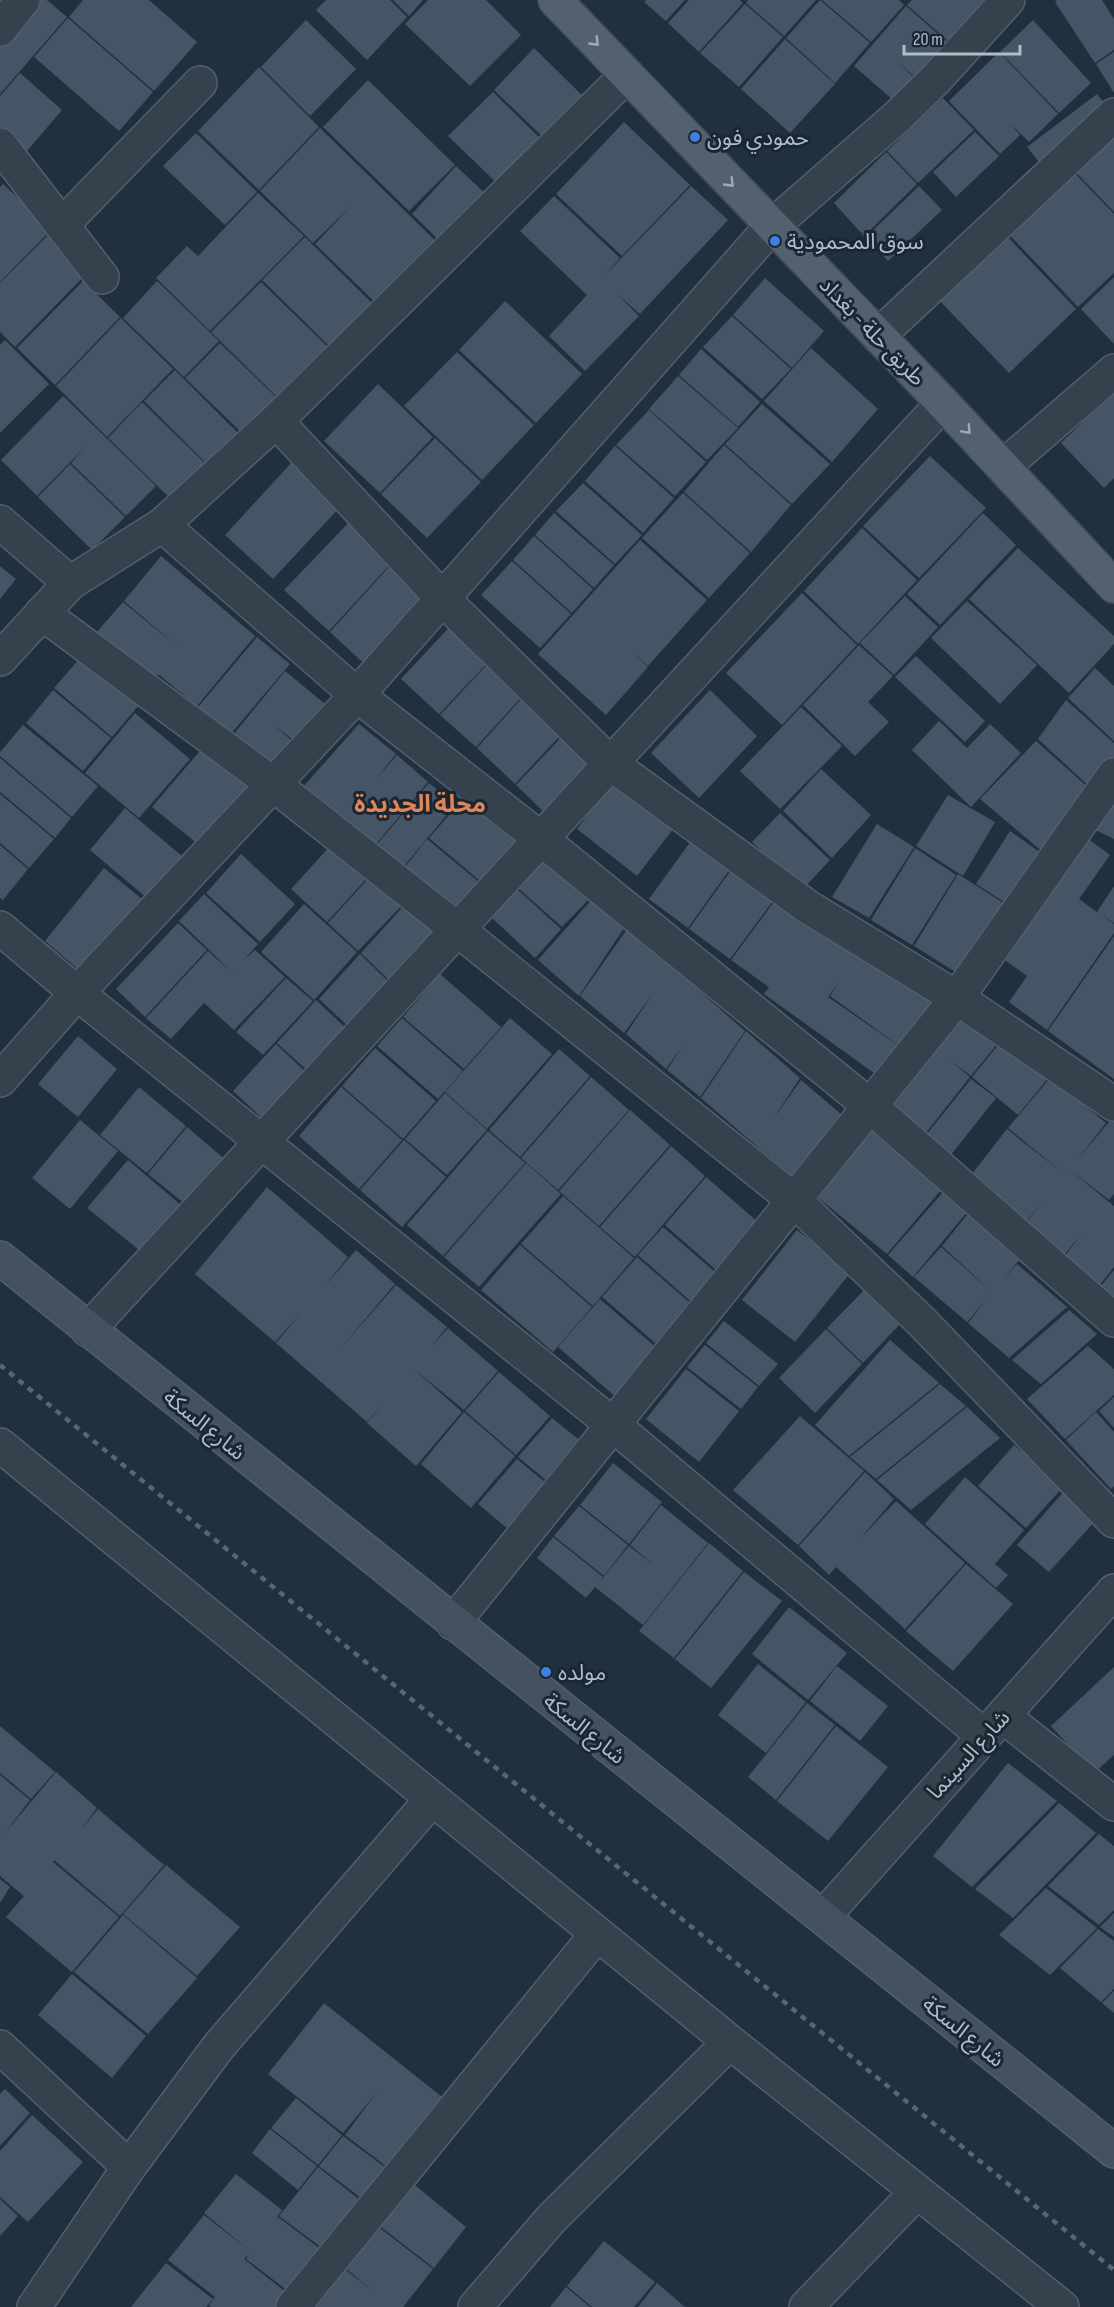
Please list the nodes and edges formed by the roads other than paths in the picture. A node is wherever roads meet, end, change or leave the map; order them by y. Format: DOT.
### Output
graph roads {
  1 [pos="22,0"];
  2 [pos="555,0"];
  3 [pos="1008,0"];
  4 [pos="0,29"];
  5 [pos="627,75"];
  6 [pos="200,83"];
  7 [pos="1114,115"];
  8 [pos="0,145"];
  9 [pos="62,225"];
  10 [pos="771,227"];
  11 [pos="102,277"];
  12 [pos="878,336"];
  13 [pos="1114,371"];
  14 [pos="943,404"];
  15 [pos="276,421"];
  16 [pos="1003,467"];
  17 [pos="0,522"];
  18 [pos="162,525"];
  19 [pos="70,583"];
  20 [pos="1114,586"];
  21 [pos="443,599"];
  22 [pos="42,613"];
  23 [pos="0,659"];
  24 [pos="357,695"];
  25 [pos="611,764"];
  26 [pos="1114,775"];
  27 [pos="273,784"];
  28 [pos="541,839"];
  29 [pos="0,928"];
  30 [pos="458,929"];
  31 [pos="76,993"];
  32 [pos="957,998"];
  33 [pos="0,1080"];
  34 [pos="1114,1104"];
  35 [pos="870,1106"];
  36 [pos="263,1141"];
  37 [pos="794,1200"];
  38 [pos="0,1258"];
  39 [pos="1114,1320"];
  40 [pos="88,1330"];
  41 [pos="612,1424"];
  42 [pos="0,1445"];
  43 [pos="1114,1521"];
  44 [pos="1114,1591"];
  45 [pos="453,1623"];
  46 [pos="993,1726"];
  47 [pos="432,1799"];
  48 [pos="1114,1804"];
  49 [pos="823,1917"];
  50 [pos="597,1934"];
  51 [pos="730,2042"];
  52 [pos="0,2047"];
  53 [pos="1114,2151"];
  54 [pos="129,2167"];
  55 [pos="917,2192"];
  56 [pos="34,2307"];
  57 [pos="293,2307"];
  58 [pos="475,2307"];
  59 [pos="806,2307"];
  60 [pos="1062,2307"];
  1 -- 4 [label="street"];
  2 -- 5 [label="main road, طريق حلة - بغداد, one-way"];
  3 -- 10 [label="street"];
  5 -- 10 [label="main road, طريق حلة - بغداد, one-way"];
  5 -- 15 [label="street"];
  6 -- 9 [label="street"];
  7 -- 12 [label="street"];
  8 -- 9 [label="street"];
  9 -- 11 [label="street"];
  10 -- 12 [label="main road, طريق حلة - بغداد"];
  10 -- 21 [label="street"];
  12 -- 14 [label="main road, طريق حلة - بغداد"];
  13 -- 16 [label="street"];
  14 -- 16 [label="main road, طريق حلة - بغداد, one-way"];
  14 -- 25 [label="street"];
  15 -- 18 [label="street"];
  15 -- 21 [label="street"];
  16 -- 20 [label="main road, طريق حلة - بغداد"];
  17 -- 19 [label="street"];
  18 -- 19 [label="street"];
  18 -- 24 [label="street"];
  19 -- 22 [label="street"];
  21 -- 24 [label="street"];
  21 -- 25 [label="street"];
  22 -- 23 [label="street"];
  22 -- 27 [label="street"];
  24 -- 27 [label="street"];
  24 -- 28 [label="street"];
  25 -- 28 [label="street"];
  25 -- 32 [label="street"];
  26 -- 32 [label="street"];
  27 -- 30 [label="street"];
  27 -- 31 [label="street"];
  28 -- 30 [label="street"];
  28 -- 35 [label="street"];
  29 -- 31 [label="street"];
  30 -- 36 [label="street"];
  30 -- 37 [label="street"];
  31 -- 33 [label="street"];
  31 -- 36 [label="street"];
  32 -- 34 [label="street"];
  32 -- 35 [label="street"];
  35 -- 37 [label="street"];
  35 -- 39 [label="street"];
  36 -- 40 [label="street"];
  36 -- 41 [label="street"];
  37 -- 41 [label="street"];
  37 -- 43 [label="street"];
  38 -- 40 [label="street, شارع السكة"];
  40 -- 45 [label="street, شارع السكة"];
  41 -- 45 [label="street"];
  41 -- 46 [label="street"];
  42 -- 47 [label="street"];
  44 -- 46 [label="street, شارع السينما"];
  45 -- 49 [label="street, شارع السكة"];
  46 -- 48 [label="street"];
  46 -- 49 [label="street, شارع السينما"];
  47 -- 50 [label="street"];
  47 -- 54 [label="street"];
  49 -- 53 [label="street, شارع السكة"];
  50 -- 51 [label="street"];
  50 -- 57 [label="street"];
  51 -- 55 [label="street"];
  51 -- 58 [label="street"];
  52 -- 54 [label="street"];
  54 -- 56 [label="street"];
  55 -- 59 [label="street"];
  55 -- 60 [label="street"];
}
